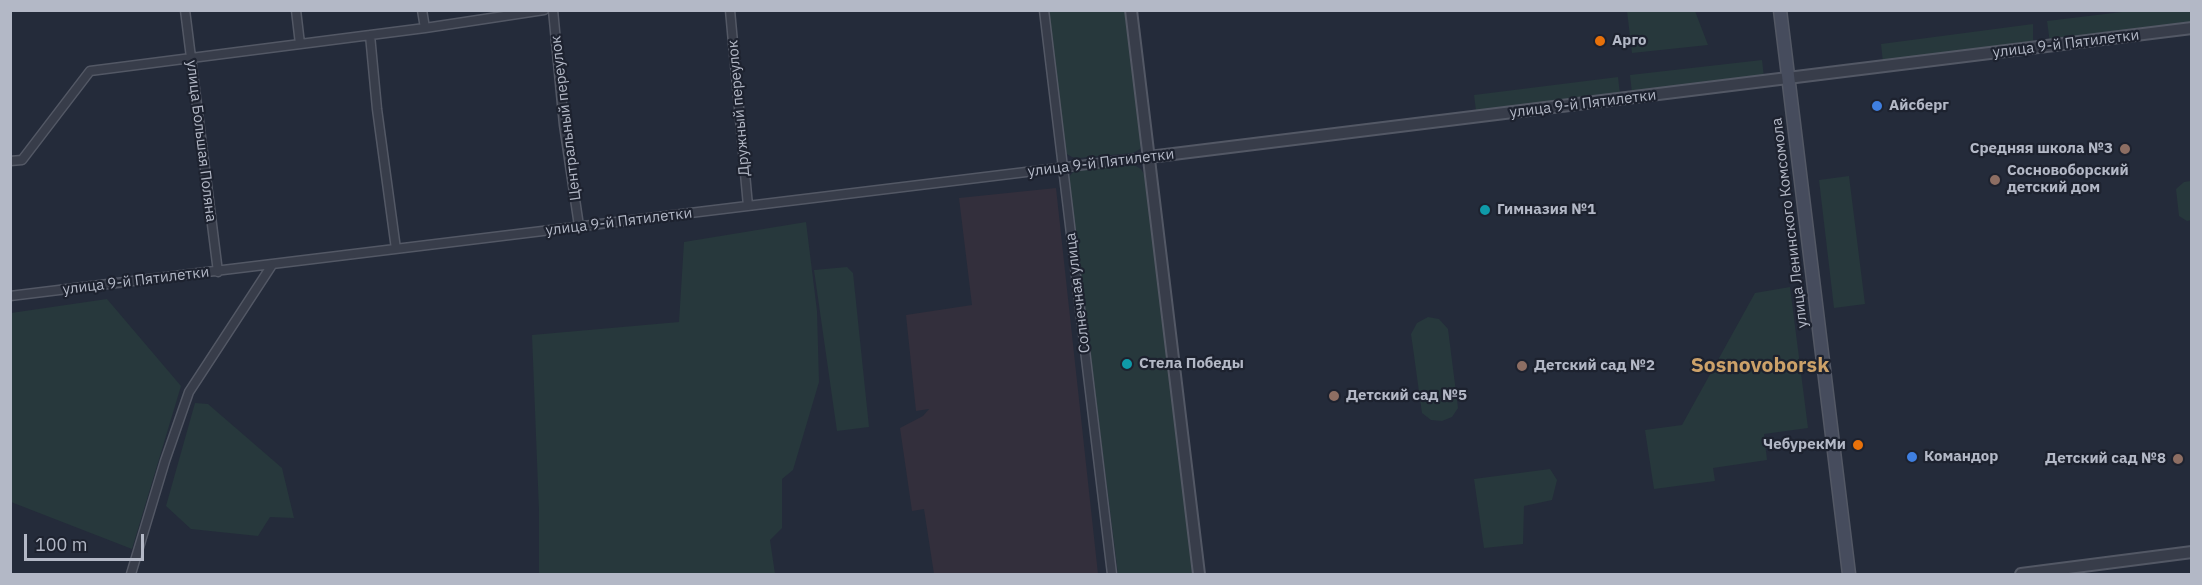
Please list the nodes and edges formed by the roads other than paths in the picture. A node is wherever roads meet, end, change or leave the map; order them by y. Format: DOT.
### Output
graph roads {
  1 [pos="185,10"];
  2 [pos="296,10"];
  3 [pos="422,10"];
  4 [pos="544,10"];
  5 [pos="553,10"];
  6 [pos="730,10"];
  7 [pos="1044,10"];
  8 [pos="1131,10"];
  9 [pos="1780,10"];
  10 [pos="425,28"];
  11 [pos="2192,28"];
  12 [pos="370,35"];
  13 [pos="300,44"];
  14 [pos="191,58"];
  15 [pos="1788,78"];
  16 [pos="1149,158"];
  17 [pos="10,161"];
  18 [pos="1062,167"];
  19 [pos="748,206"];
  20 [pos="579,226"];
  21 [pos="396,249"];
  22 [pos="272,265"];
  23 [pos="218,272"];
  24 [pos="10,296"];
  25 [pos="2192,552"];
  26 [pos="131,574"];
  27 [pos="1112,574"];
  28 [pos="1199,574"];
  29 [pos="1849,574"];
  30 [pos="2021,574"];
  1 -- 14 [label="street, улица Большая Поляна"];
  2 -- 13 [label="street"];
  3 -- 10 [label="street"];
  4 -- 10 [label="street"];
  5 -- 20 [label="street, Центральный переулок"];
  6 -- 19 [label="street, Дружный переулок"];
  7 -- 18 [label="street, Солнечная улица"];
  8 -- 16 [label="street"];
  9 -- 15 [label="main road, улица Ленинского Комсомола"];
  10 -- 12 [label="street"];
  11 -- 15 [label="street, улица 9-й Пятилетки"];
  12 -- 13 [label="street"];
  12 -- 21 [label="street"];
  13 -- 14 [label="street"];
  14 -- 17 [label="street"];
  14 -- 23 [label="street, улица Большая Поляна"];
  15 -- 16 [label="street, улица 9-й Пятилетки"];
  15 -- 29 [label="main road, улица Ленинского Комсомола"];
  16 -- 18 [label="street, улица 9-й Пятилетки"];
  16 -- 28 [label="street"];
  18 -- 19 [label="street, улица 9-й Пятилетки"];
  18 -- 27 [label="street, Солнечная улица"];
  19 -- 20 [label="street, улица 9-й Пятилетки"];
  20 -- 21 [label="street, улица 9-й Пятилетки"];
  21 -- 22 [label="street, улица 9-й Пятилетки"];
  22 -- 23 [label="street, улица 9-й Пятилетки"];
  22 -- 26 [label="street"];
  23 -- 24 [label="street, улица 9-й Пятилетки"];
  25 -- 30 [label="street"];
}
